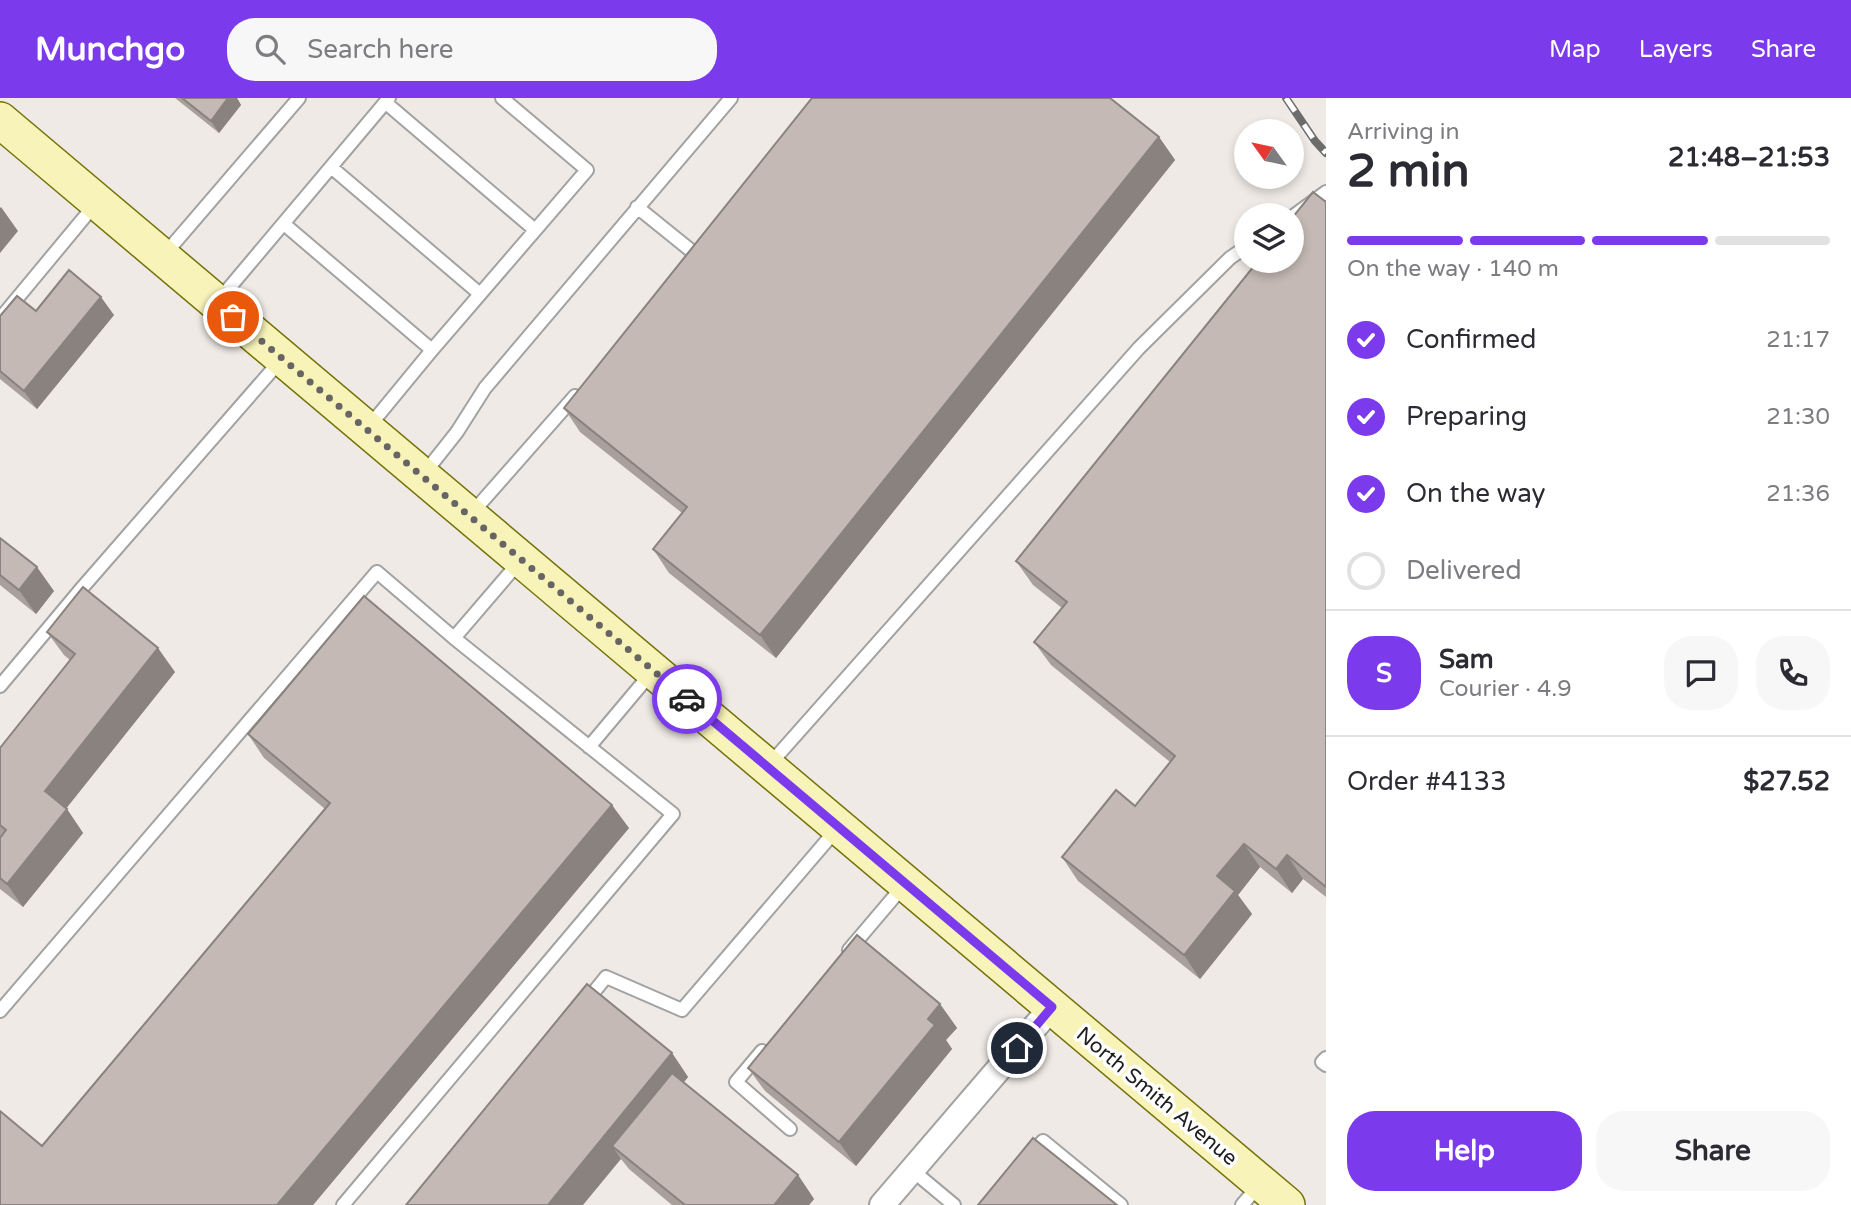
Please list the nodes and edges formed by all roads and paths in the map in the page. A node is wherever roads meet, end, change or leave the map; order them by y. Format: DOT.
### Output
graph roads {
  1 [pos="299,98"];
  2 [pos="502,98"];
  3 [pos="731,98"];
  4 [pos="388,100"];
  5 [pos="0,120"];
  6 [pos="331,167"];
  7 [pos="1326,192"];
  8 [pos="97,202"];
  9 [pos="637,207"];
  10 [pos="1304,208"];
  11 [pos="284,224"];
  12 [pos="535,230"];
  13 [pos="694,253"];
  14 [pos="1234,255"];
  15 [pos="163,257"];
  16 [pos="480,294"];
  17 [pos="217,303"];
  18 [pos="0,320"];
  19 [pos="432,350"];
  20 [pos="283,359"];
  21 [pos="581,389"];
  22 [pos="367,429"];
  23 [pos="423,476"];
  24 [pos="470,516"];
  25 [pos="522,560"];
  26 [pos="454,638"];
  27 [pos="653,670"];
  28 [pos="0,686"];
  29 [pos="589,747"];
  30 [pos="768,767"];
  31 [pos="839,827"];
  32 [pos="906,884"];
  33 [pos="843,957"];
  34 [pos="1052,1007"];
  35 [pos="580,1008"];
  36 [pos="0,1011"];
  37 [pos="771,1040"];
  38 [pos="1326,1058"];
  39 [pos="1326,1065"];
  40 [pos="790,1129"];
  41 [pos="1019,1168"];
  42 [pos="912,1170"];
  43 [pos="1251,1194"];
  44 [pos="343,1205"];
  45 [pos="882,1205"];
  46 [pos="954,1205"];
  47 [pos="1121,1205"];
  48 [pos="1287,1205"];
  1 -- 15 [label="lane"];
  2 -- 12 [label="lane"];
  3 -- 9 [label="lane"];
  4 -- 6 [label="lane"];
  4 -- 12 [label="lane"];
  5 -- 8 [label="main road, North Smith Avenue"];
  6 -- 11 [label="lane"];
  6 -- 16 [label="lane"];
  7 -- 10 [label="lane"];
  8 -- 15 [label="main road, North Smith Avenue"];
  8 -- 18 [label="lane"];
  9 -- 13 [label="lane"];
  9 -- 23 [label="lane"];
  11 -- 17 [label="lane"];
  11 -- 19 [label="lane"];
  12 -- 16 [label="lane"];
  14 -- 30 [label="lane"];
  15 -- 17 [label="main road, North Smith Avenue"];
  16 -- 19 [label="lane"];
  17 -- 20 [label="main road, North Smith Avenue"];
  19 -- 22 [label="lane"];
  20 -- 22 [label="main road, North Smith Avenue"];
  20 -- 28 [label="lane"];
  21 -- 24 [label="lane"];
  22 -- 23 [label="main road, North Smith Avenue"];
  23 -- 24 [label="main road, North Smith Avenue"];
  24 -- 25 [label="main road, North Smith Avenue"];
  25 -- 26 [label="lane"];
  25 -- 27 [label="main road, North Smith Avenue"];
  26 -- 29 [label="lane"];
  26 -- 36 [label="lane"];
  27 -- 29 [label="lane"];
  27 -- 30 [label="main road, North Smith Avenue"];
  29 -- 44 [label="lane"];
  30 -- 31 [label="main road, North Smith Avenue"];
  31 -- 32 [label="main road, North Smith Avenue"];
  31 -- 35 [label="lane"];
  32 -- 33 [label="lane"];
  32 -- 34 [label="main road, North Smith Avenue"];
  34 -- 42 [label="street"];
  34 -- 43 [label="main road, North Smith Avenue"];
  37 -- 40 [label="lane"];
  38 -- 39 [label="lane"];
  41 -- 47 [label="lane"];
  42 -- 45 [label="street"];
  42 -- 46 [label="lane"];
  43 -- 48 [label="main road, North Smith Avenue"];
}
